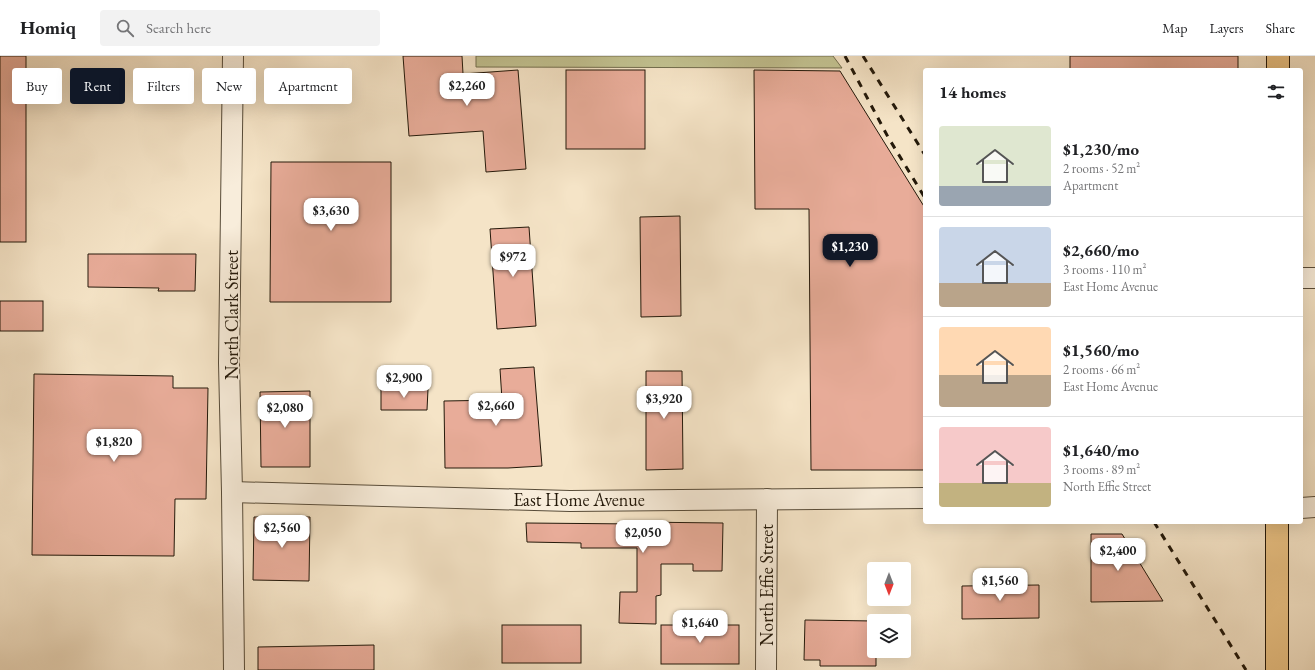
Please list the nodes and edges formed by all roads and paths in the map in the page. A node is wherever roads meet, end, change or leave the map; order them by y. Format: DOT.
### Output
graph roads {
  1 [pos="233,56"];
  2 [pos="1278,56"];
  3 [pos="1278,68"];
  4 [pos="1303,278"];
  5 [pos="1315,278"];
  6 [pos="232,492"];
  7 [pos="923,498"];
  8 [pos="767,499"];
  9 [pos="1315,507"];
  10 [pos="1303,508"];
  11 [pos="1277,524"];
  12 [pos="234,670"];
  13 [pos="766,670"];
  14 [pos="1277,670"];
  1 -- 6 [label="street, North Clark Street"];
  2 -- 3 [label="main road"];
  4 -- 5 [label="street"];
  6 -- 8 [label="street, East Home Avenue"];
  6 -- 12 [label="street, North Clark Street"];
  7 -- 8 [label="street, East Home Avenue"];
  8 -- 13 [label="street, North Effie Street"];
  9 -- 10 [label="street"];
  11 -- 14 [label="main road"];
}
